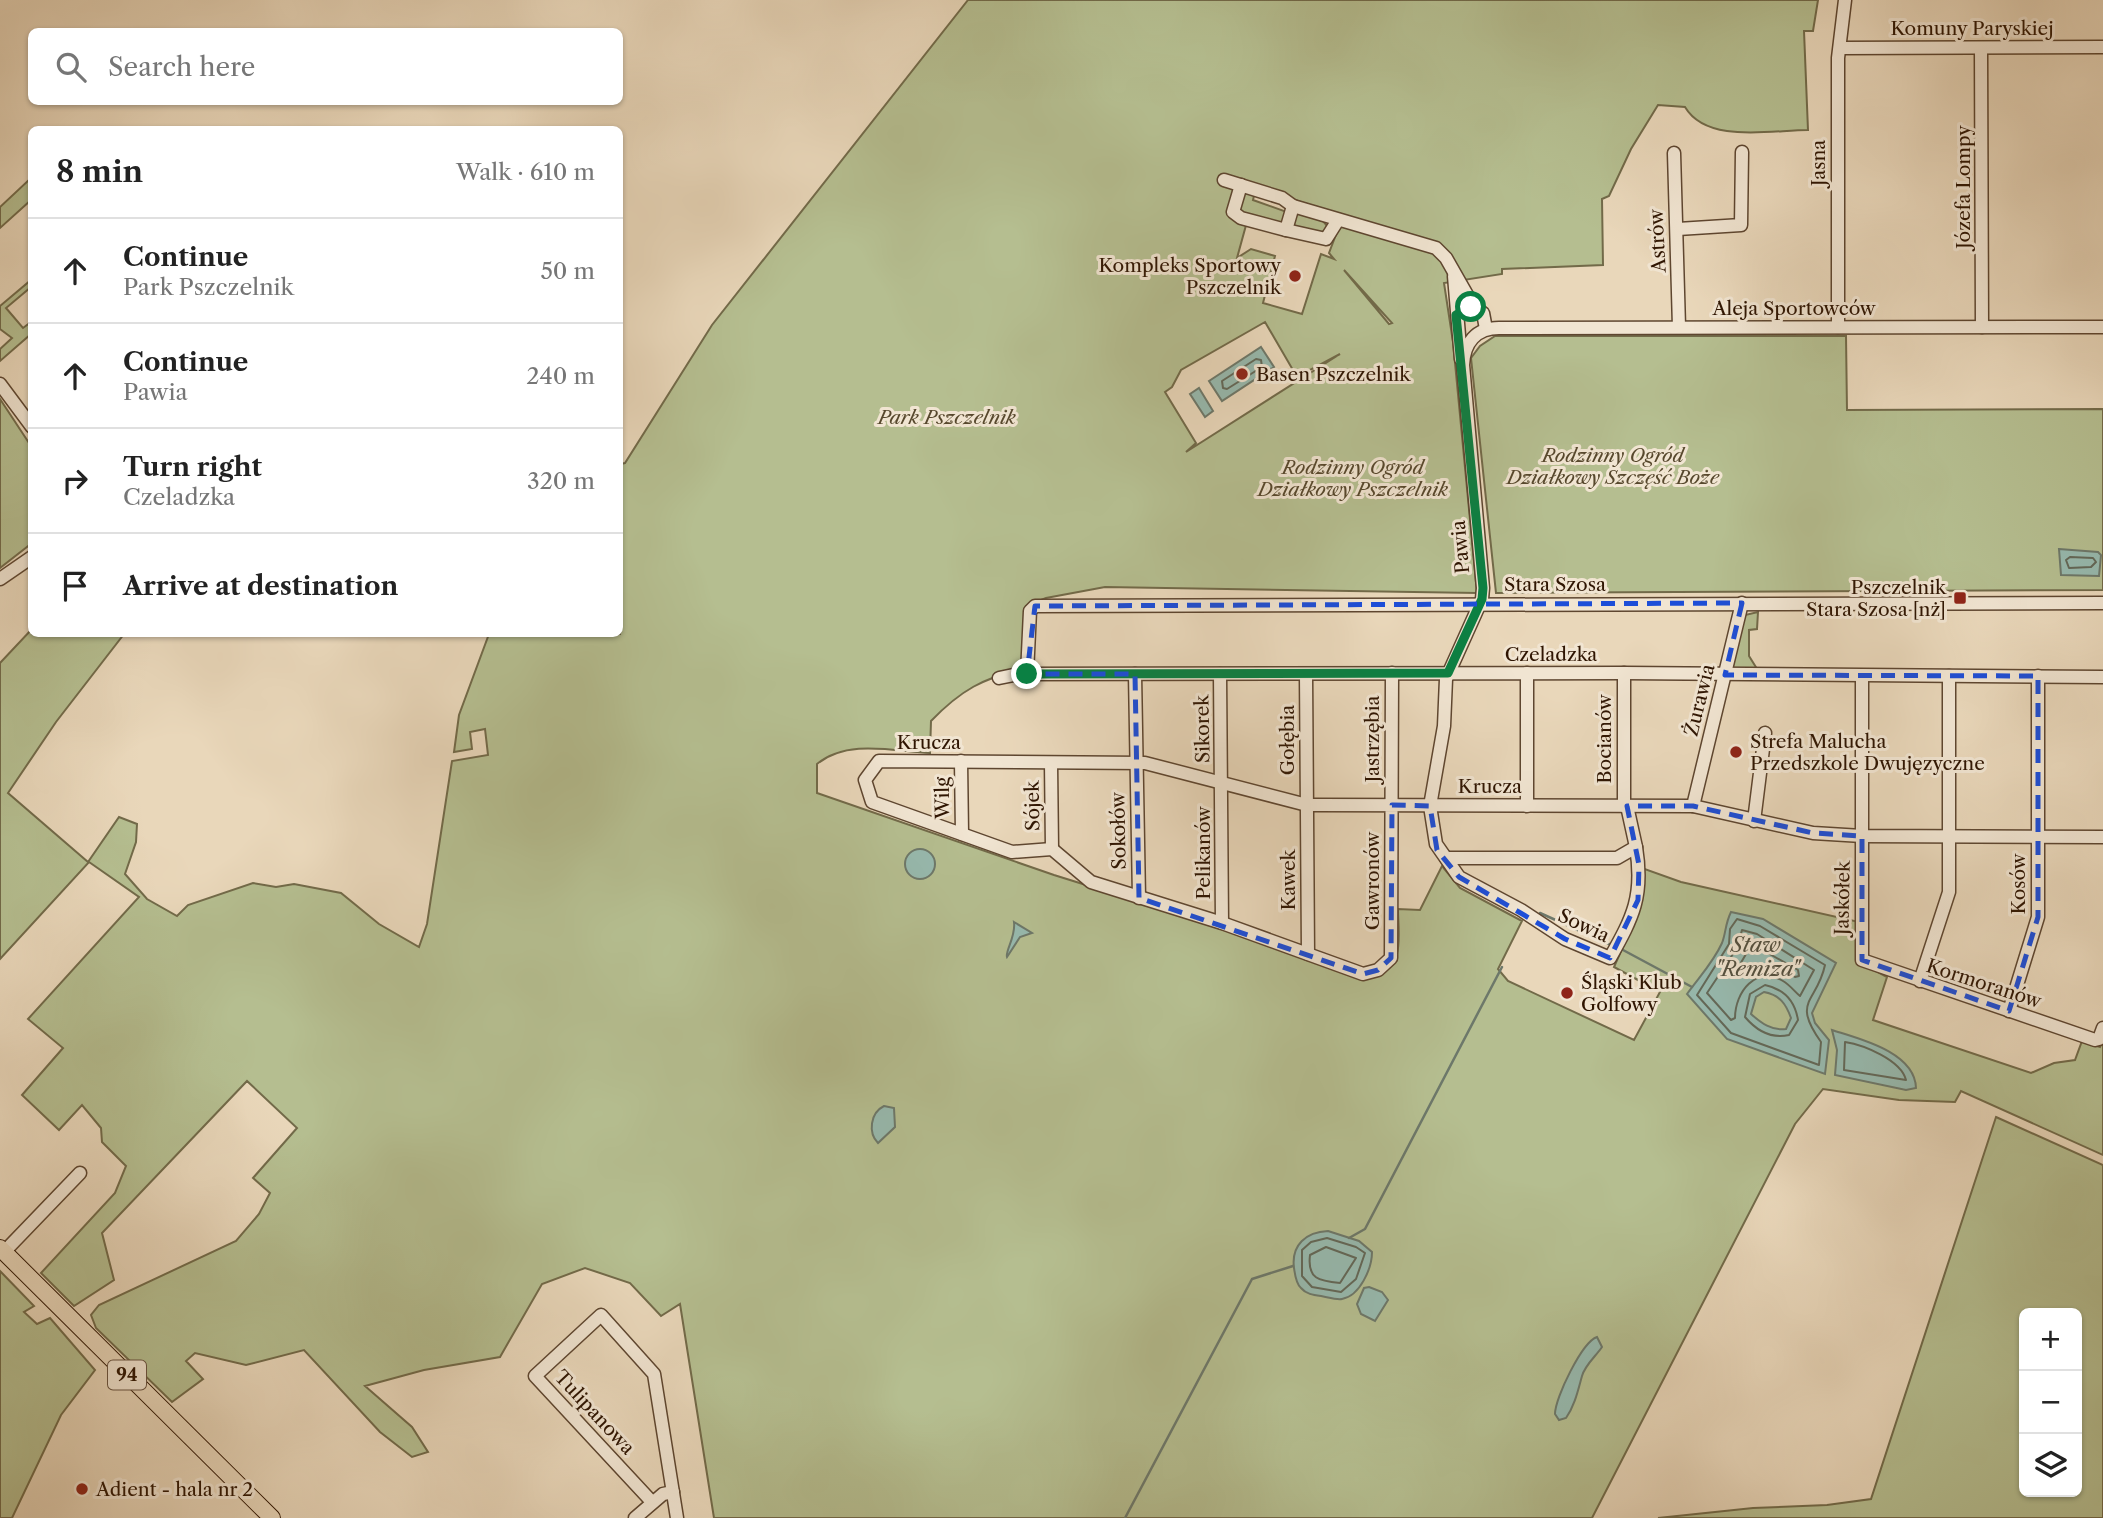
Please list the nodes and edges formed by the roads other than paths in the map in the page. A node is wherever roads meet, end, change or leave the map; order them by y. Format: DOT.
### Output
graph roads {
  1 [pos="1845,0"];
  2 [pos="2103,47"];
  3 [pos="1841,48"];
  4 [pos="1981,48"];
  5 [pos="1742,152"];
  6 [pos="1674,153"];
  7 [pos="1224,180"];
  8 [pos="1241,185"];
  9 [pos="1293,206"];
  10 [pos="1338,220"];
  11 [pos="1678,229"];
  12 [pos="1286,230"];
  13 [pos="1454,276"];
  14 [pos="1475,309"];
  15 [pos="1456,321"];
  16 [pos="1679,327"];
  17 [pos="1838,327"];
  18 [pos="1982,327"];
  19 [pos="2103,327"];
  20 [pos="1482,331"];
  21 [pos="1463,365"];
  22 [pos="0,384"];
  23 [pos="28,422"];
  24 [pos="28,560"];
  25 [pos="0,579"];
  26 [pos="1742,603"];
  27 [pos="2103,603"];
  28 [pos="1480,604"];
  29 [pos="1392,673"];
  30 [pos="1448,673"];
  31 [pos="1527,673"];
  32 [pos="1624,673"];
  33 [pos="1027,674"];
  34 [pos="1135,674"];
  35 [pos="1220,674"];
  36 [pos="1306,674"];
  37 [pos="1725,674"];
  38 [pos="1862,676"];
  39 [pos="1949,676"];
  40 [pos="2038,677"];
  41 [pos="2103,677"];
  42 [pos="999,678"];
  43 [pos="1765,733"];
  44 [pos="961,761"];
  45 [pos="1051,763"];
  46 [pos="1137,763"];
  47 [pos="1222,784"];
  48 [pos="1307,805"];
  49 [pos="1392,805"];
  50 [pos="1430,806"];
  51 [pos="1527,806"];
  52 [pos="1625,806"];
  53 [pos="1693,806"];
  54 [pos="1754,821"];
  55 [pos="962,834"];
  56 [pos="1862,836"];
  57 [pos="1950,836"];
  58 [pos="2038,836"];
  59 [pos="2103,836"];
  60 [pos="1636,847"];
  61 [pos="1052,849"];
  62 [pos="1446,858"];
  63 [pos="1139,898"];
  64 [pos="1222,923"];
  65 [pos="1308,954"];
  66 [pos="1862,960"];
  67 [pos="1920,981"];
  68 [pos="2009,1011"];
  69 [pos="2103,1028"];
  70 [pos="80,1173"];
  71 [pos="2,1250"];
  72 [pos="236,1484"];
  73 [pos="673,1492"];
  74 [pos="652,1502"];
  75 [pos="262,1518"];
  76 [pos="272,1518"];
  77 [pos="635,1518"];
  78 [pos="677,1518"];
  1 -- 3 [label="street, Jasna"];
  2 -- 4 [label="street, Komuny Paryskiej"];
  3 -- 4 [label="street, Komuny Paryskiej"];
  3 -- 17 [label="street, Jasna"];
  4 -- 18 [label="street, Józefa Lompy"];
  5 -- 11 [label="street"];
  6 -- 11 [label="street, Astrów"];
  7 -- 8 [label="street"];
  8 -- 9 [label="street"];
  8 -- 12 [label="street"];
  9 -- 10 [label="street"];
  9 -- 12 [label="street"];
  10 -- 12 [label="street"];
  10 -- 13 [label="street"];
  11 -- 16 [label="street, Astrów"];
  13 -- 14 [label="street"];
  13 -- 15 [label="street"];
  14 -- 15 [label="street"];
  14 -- 20 [label="street"];
  15 -- 20 [label="street"];
  15 -- 21 [label="street"];
  16 -- 17 [label="street, Aleja Sportowców"];
  16 -- 20 [label="street, Aleja Sportowców"];
  17 -- 18 [label="street, Aleja Sportowców"];
  18 -- 19 [label="street, Aleja Sportowców"];
  20 -- 21 [label="street, Pawia"];
  21 -- 28 [label="street, Pawia"];
  22 -- 23 [label="street"];
  24 -- 25 [label="street"];
  26 -- 27 [label="street, Stara Szosa"];
  26 -- 28 [label="street, Stara Szosa"];
  26 -- 37 [label="street, Żurawia"];
  28 -- 30 [label="street, Pawia"];
  28 -- 33 [label="street, Stara Szosa"];
  29 -- 30 [label="street, Czeladzka"];
  29 -- 36 [label="street, Czeladzka"];
  29 -- 49 [label="street, Jastrzębia"];
  30 -- 31 [label="street, Czeladzka"];
  30 -- 50 [label="street, Pawia"];
  31 -- 32 [label="street, Czeladzka"];
  31 -- 51 [label="street"];
  32 -- 37 [label="street, Czeladzka"];
  32 -- 52 [label="street, Bocianów"];
  33 -- 34 [label="street, Czeladzka"];
  33 -- 42 [label="street, Czeladzka"];
  34 -- 35 [label="street, Czeladzka"];
  34 -- 46 [label="street, Sokołów"];
  35 -- 36 [label="street, Czeladzka"];
  35 -- 47 [label="street, Sikorek"];
  36 -- 48 [label="street, Gołębia"];
  37 -- 38 [label="street, Czeladzka"];
  37 -- 53 [label="street, Żurawia"];
  38 -- 39 [label="street, Czeladzka"];
  38 -- 56 [label="street, Jaskółek"];
  39 -- 40 [label="street, Czeladzka"];
  39 -- 57 [label="street"];
  40 -- 41 [label="street, Czeladzka"];
  40 -- 58 [label="street, Kosów"];
  43 -- 54 [label="street"];
  44 -- 45 [label="street, Krucza"];
  44 -- 55 [label="street, Wilg"];
  44 -- 55 [label="street, Krucza"];
  45 -- 46 [label="street, Krucza"];
  45 -- 61 [label="street, Sójek"];
  46 -- 47 [label="street, Krucza"];
  46 -- 63 [label="street, Sokołów"];
  47 -- 48 [label="street, Krucza"];
  47 -- 64 [label="street, Pelikanów"];
  48 -- 49 [label="street, Krucza"];
  48 -- 65 [label="street, Kawek"];
  49 -- 50 [label="street, Krucza"];
  49 -- 65 [label="street, Gawronów"];
  50 -- 51 [label="street, Krucza"];
  50 -- 62 [label="street, Sowia"];
  51 -- 52 [label="street, Krucza"];
  52 -- 53 [label="street, Krucza"];
  52 -- 60 [label="street, Sowia"];
  53 -- 54 [label="street, Krucza"];
  54 -- 56 [label="street, Krucza"];
  55 -- 61 [label="street"];
  56 -- 57 [label="street, Krucza"];
  56 -- 66 [label="street, Jaskółek"];
  57 -- 58 [label="street, Krucza"];
  57 -- 67 [label="street"];
  58 -- 59 [label="street, Krucza"];
  58 -- 68 [label="street, Kosów"];
  60 -- 62 [label="street"];
  60 -- 62 [label="street, Sowia"];
  61 -- 63 [label="street"];
  63 -- 64 [label="street"];
  64 -- 65 [label="street"];
  66 -- 67 [label="street, Kormoranów"];
  67 -- 68 [label="street, Kormoranów"];
  68 -- 69 [label="street, Kormoranów"];
  70 -- 71 [label="street"];
  71 -- 72 [label="main road, 94"];
  72 -- 75 [label="main road, 94"];
  72 -- 76 [label="main road, 94"];
  73 -- 74 [label="street"];
  73 -- 74 [label="street, Tulipanowa"];
  73 -- 78 [label="street"];
  74 -- 77 [label="street"];
}
